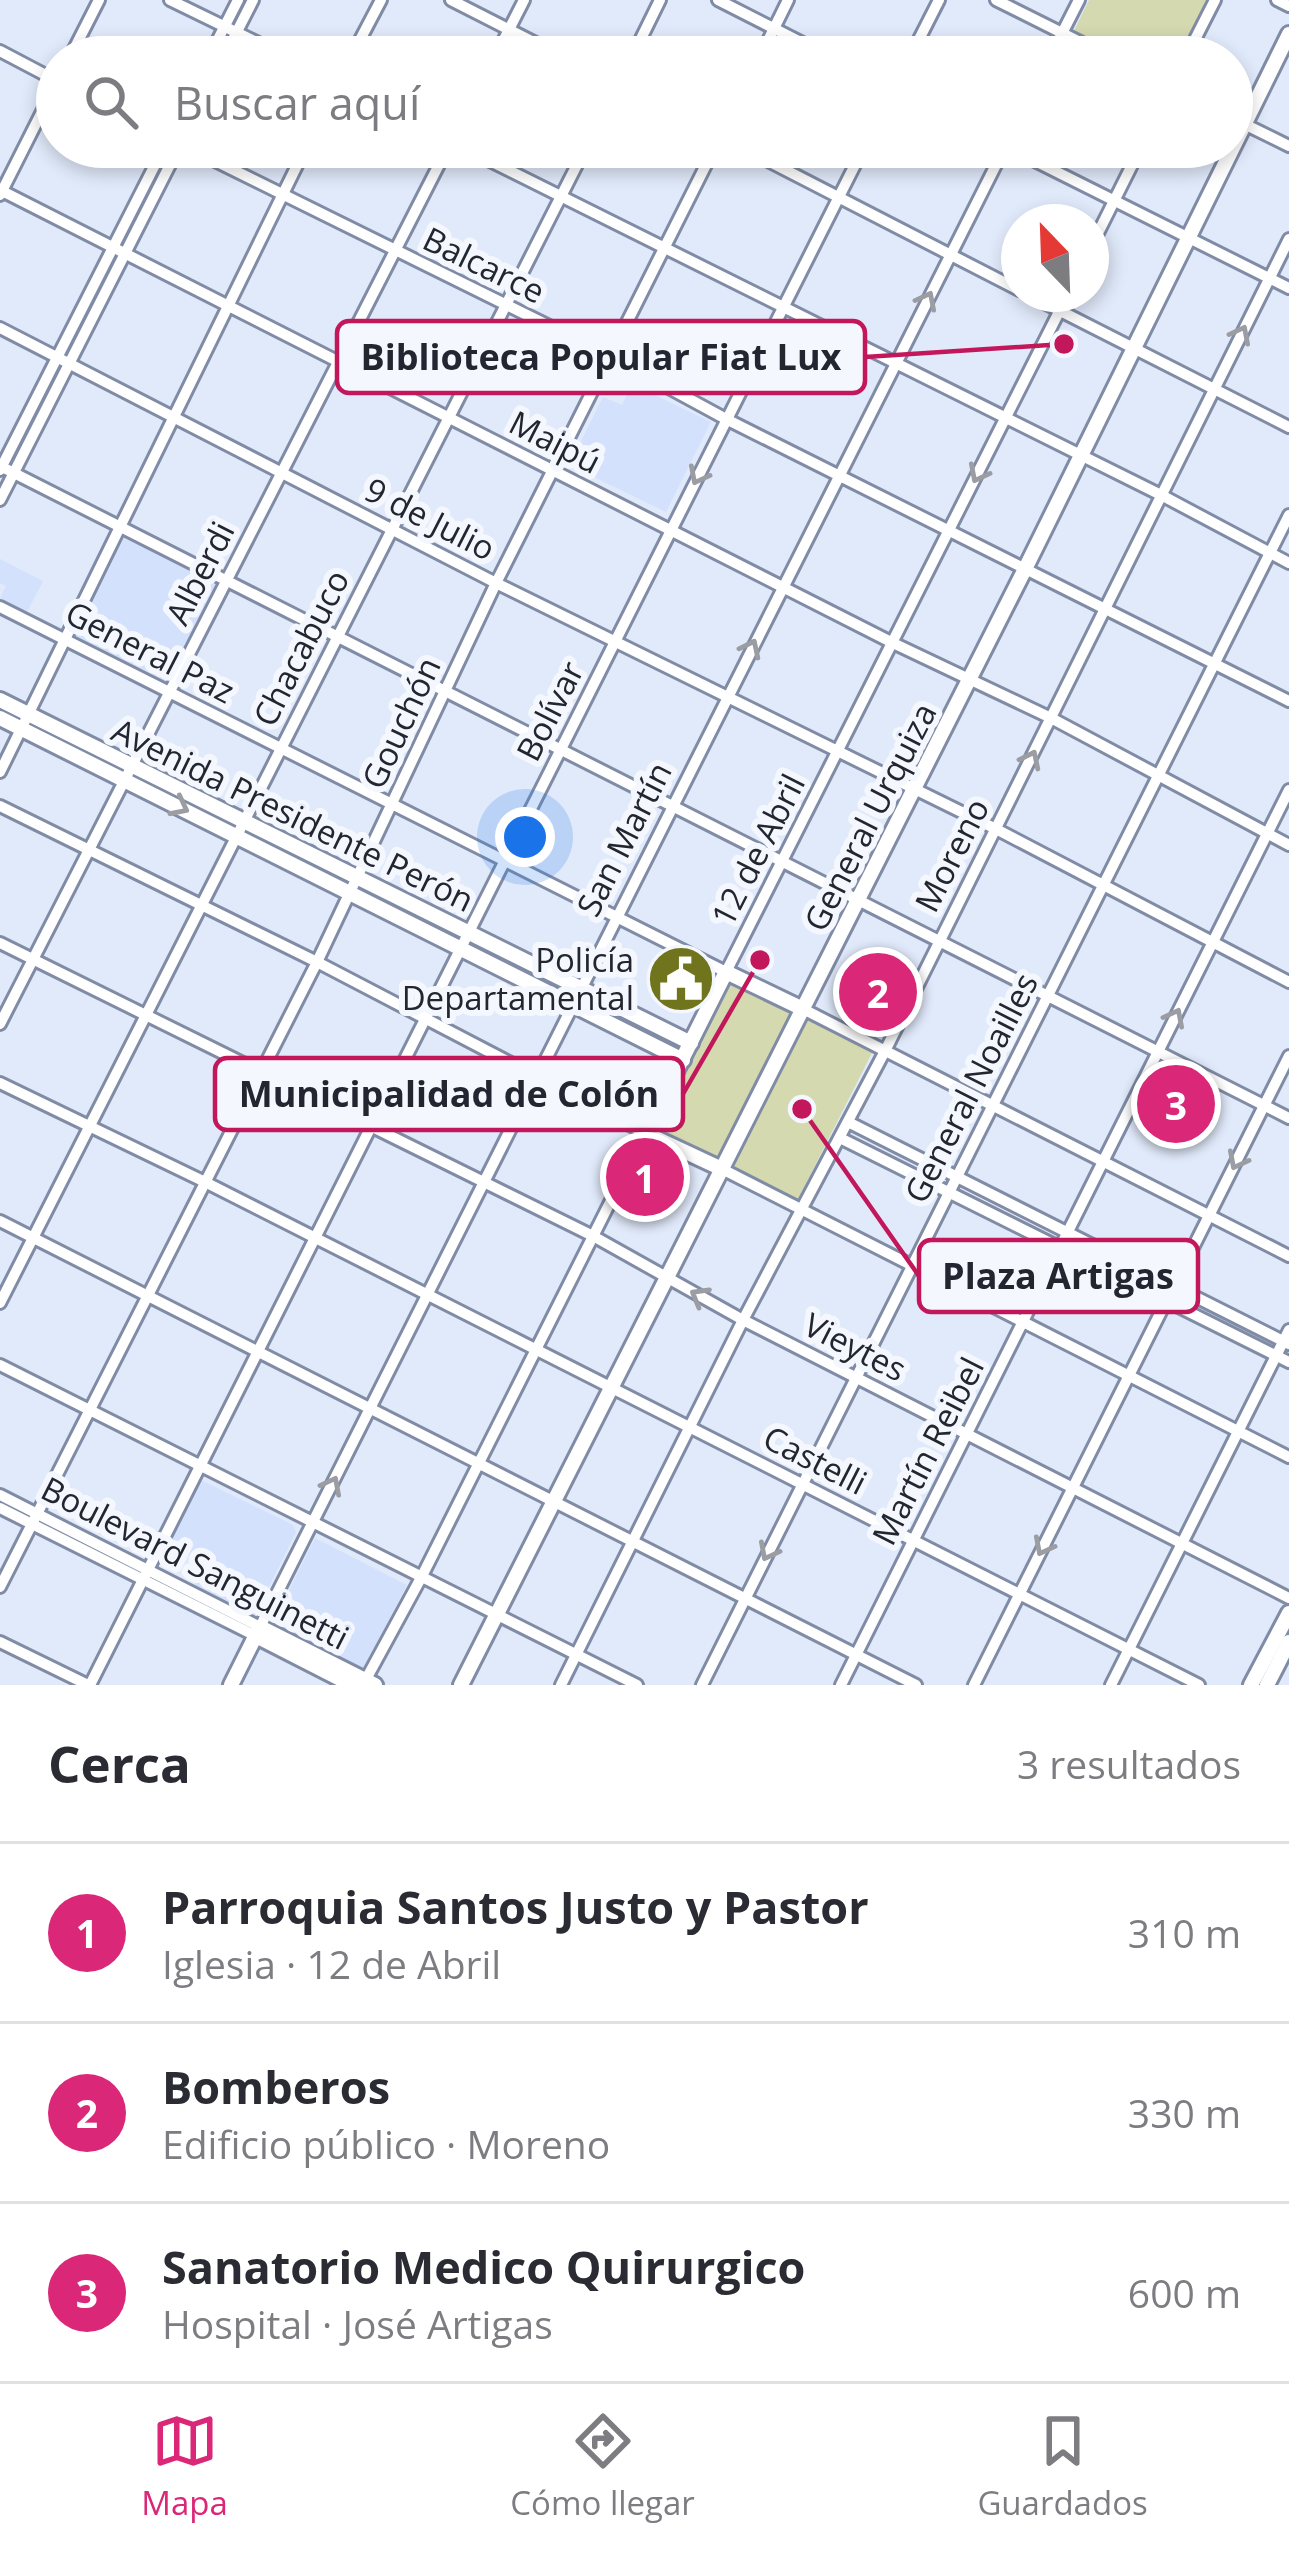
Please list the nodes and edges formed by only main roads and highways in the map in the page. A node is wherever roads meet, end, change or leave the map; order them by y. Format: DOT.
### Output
graph roads {
  1 [pos="1289,34"];
  2 [pos="1253,95"];
  3 [pos="1217,168"];
  4 [pos="0,700"];
  5 [pos="0,718"];
  6 [pos="25,722"];
  7 [pos="129,772"];
  8 [pos="803,1009"];
  9 [pos="691,1043"];
  10 [pos="682,1060"];
  11 [pos="722,1169"];
  12 [pos="1289,1612"];
  13 [pos="258,1632"];
  14 [pos="1289,1642"];
  15 [pos="364,1684"];
  16 [pos="231,1685"];
  17 [pos="461,1685"];
  18 [pos="1251,1685"];
  19 [pos="1267,1685"];
  1 -- 2 [label="main road, General Urquiza"];
  3 -- 8 [label="main road, General Urquiza"];
  4 -- 6 [label="main road, Avenida Presidente Perón"];
  5 -- 6 [label="main road, Avenida Presidente Perón"];
  6 -- 7 [label="main road, Avenida Presidente Perón"];
  7 -- 9 [label="main road, Avenida Presidente Perón"];
  7 -- 10 [label="main road, Avenida Presidente Perón, one-way"];
  8 -- 9 [label="main road, 12 de Abril"];
  8 -- 11 [label="main road, General Urquiza"];
  9 -- 10 [label="main road, 12 de Abril"];
  10 -- 11 [label="main road, 12 de Abril"];
  11 -- 17 [label="main road, General Urquiza"];
  12 -- 18 [label="main road"];
  13 -- 15 [label="main road, Boulevard Sanguinetti"];
  13 -- 16 [label="main road, San Martín"];
  14 -- 19 [label="main road"];
}
